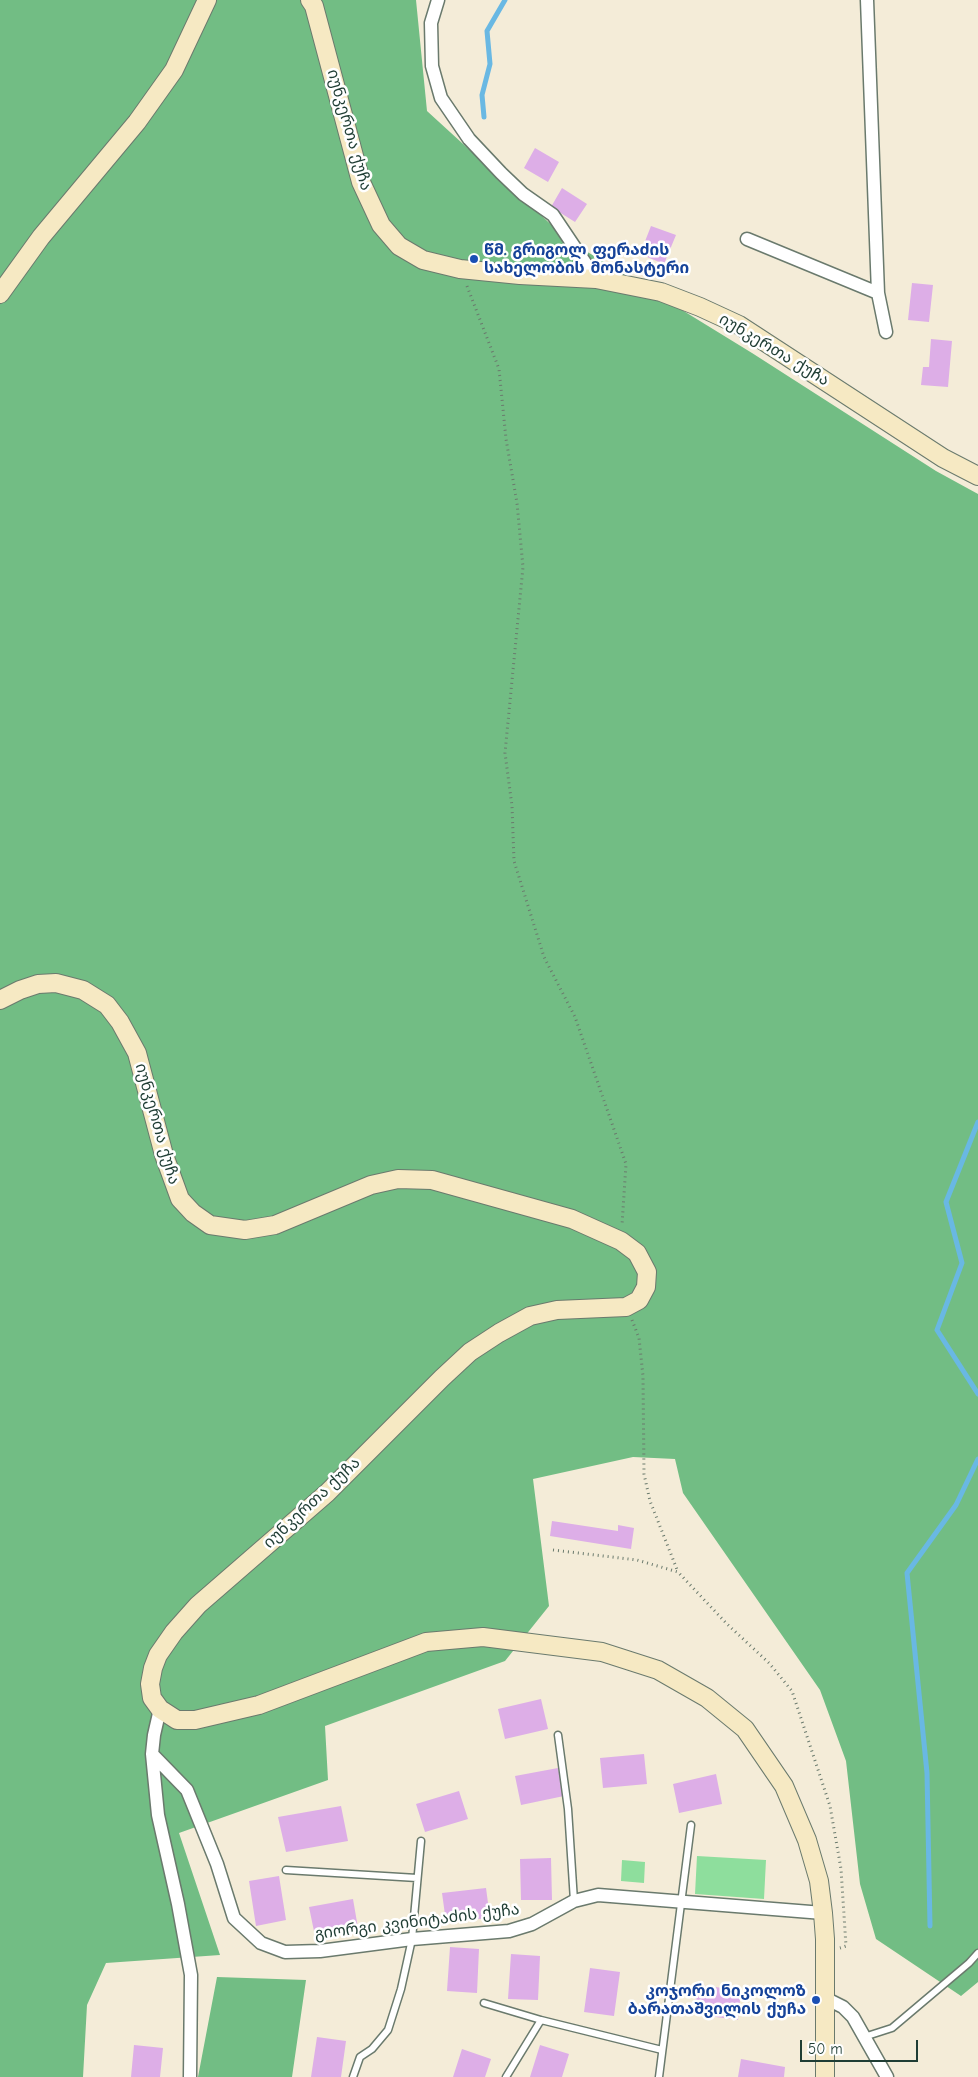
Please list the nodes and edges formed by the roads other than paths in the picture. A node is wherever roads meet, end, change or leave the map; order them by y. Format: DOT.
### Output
graph roads {
  1 [pos="207,0"];
  2 [pos="310,0"];
  3 [pos="438,0"];
  4 [pos="867,0"];
  5 [pos="747,239"];
  6 [pos="596,279"];
  7 [pos="878,293"];
  8 [pos="0,294"];
  9 [pos="886,332"];
  10 [pos="978,476"];
  11 [pos="0,1000"];
  12 [pos="160,1709"];
  13 [pos="558,1735"];
  14 [pos="152,1754"];
  15 [pos="690,1825"];
  16 [pos="421,1841"];
  17 [pos="286,1870"];
  18 [pos="417,1878"];
  19 [pos="574,1900"];
  20 [pos="680,1900"];
  21 [pos="823,1913"];
  22 [pos="412,1939"];
  23 [pos="978,1953"];
  24 [pos="825,1998"];
  25 [pos="484,2003"];
  26 [pos="541,2020"];
  27 [pos="864,2037"];
  28 [pos="662,2050"];
  29 [pos="190,2077"];
  30 [pos="353,2077"];
  31 [pos="506,2077"];
  32 [pos="659,2077"];
  33 [pos="825,2077"];
  34 [pos="887,2077"];
  1 -- 8 [label="main road"];
  2 -- 6 [label="main road, იუნკერთა ქუჩა"];
  3 -- 6 [label="street"];
  4 -- 7 [label="street"];
  5 -- 7 [label="street"];
  6 -- 10 [label="main road, იუნკერთა ქუჩა"];
  7 -- 9 [label="street"];
  11 -- 12 [label="main road, იუნკერთა ქუჩა"];
  12 -- 14 [label="street"];
  12 -- 21 [label="main road"];
  13 -- 19 [label="lane"];
  14 -- 22 [label="street, გიორგი კვინიტაძის ქუჩა"];
  14 -- 29 [label="street"];
  15 -- 20 [label="lane"];
  16 -- 18 [label="lane"];
  17 -- 18 [label="lane"];
  18 -- 22 [label="lane"];
  19 -- 20 [label="street, გიორგი კვინიტაძის ქუჩა"];
  19 -- 22 [label="street, გიორგი კვინიტაძის ქუჩა"];
  20 -- 21 [label="street, გიორგი კვინიტაძის ქუჩა"];
  20 -- 28 [label="lane"];
  21 -- 24 [label="main road"];
  22 -- 30 [label="lane"];
  23 -- 27 [label="lane"];
  24 -- 27 [label="street"];
  24 -- 33 [label="main road"];
  25 -- 26 [label="lane"];
  26 -- 28 [label="lane"];
  26 -- 31 [label="lane"];
  27 -- 34 [label="street"];
  28 -- 32 [label="lane"];
}
